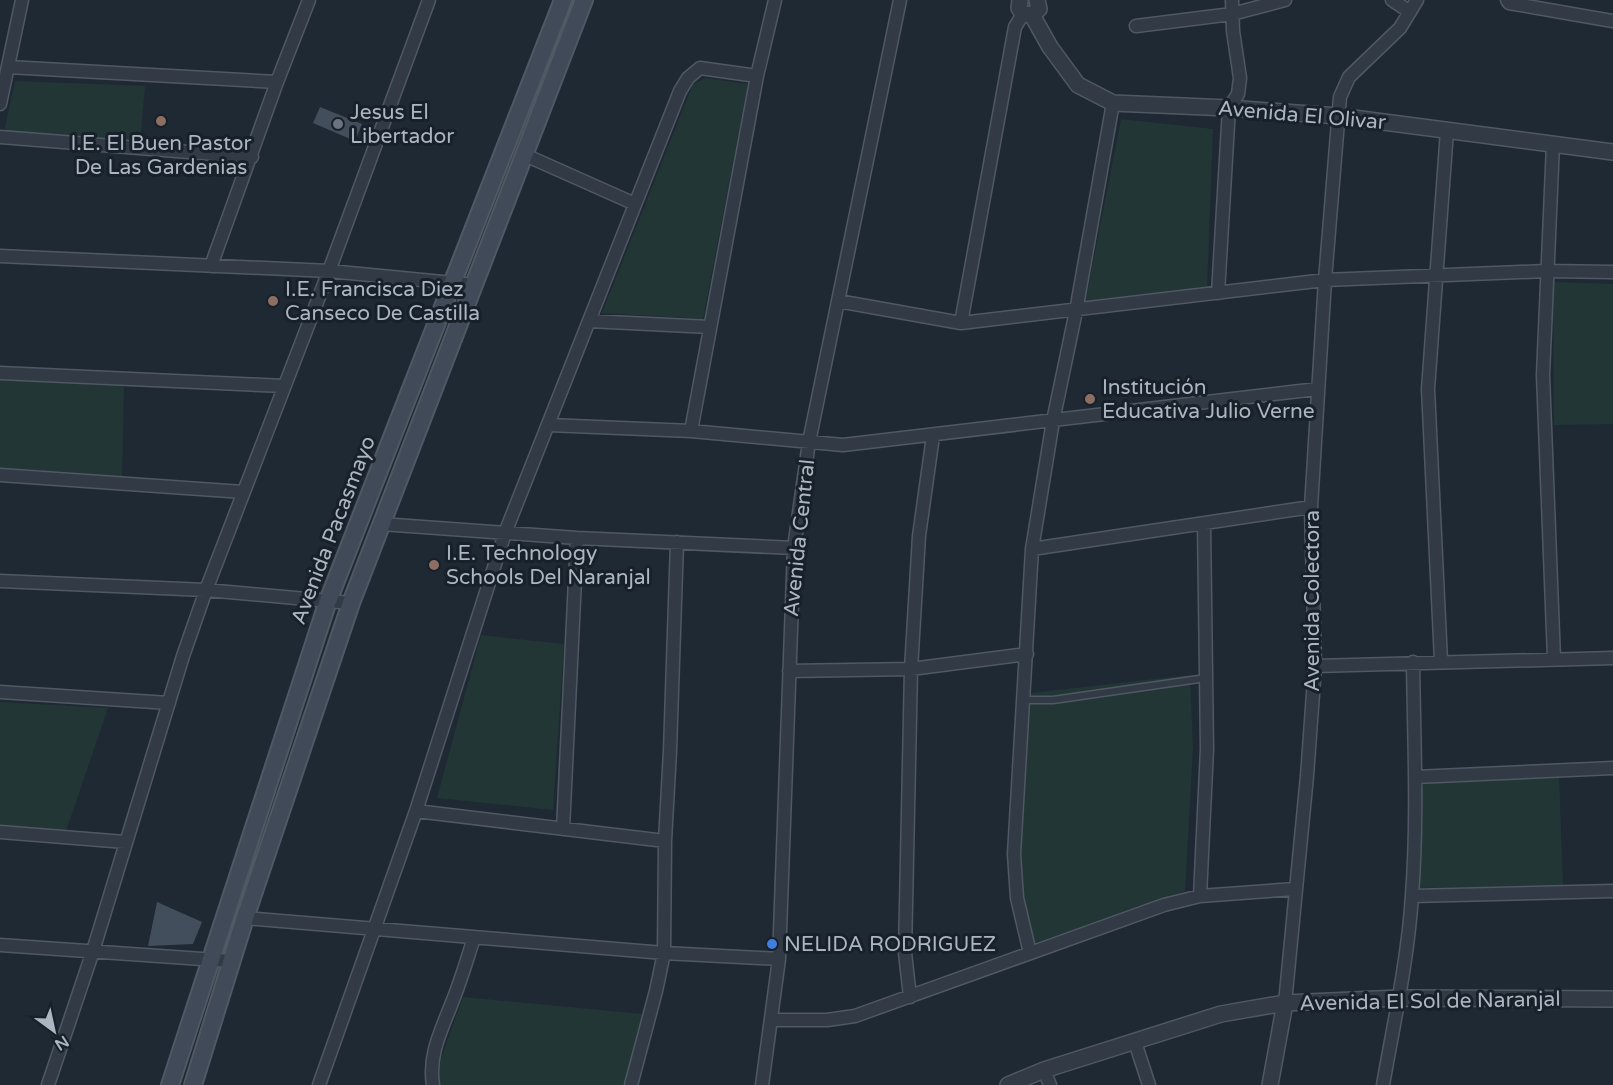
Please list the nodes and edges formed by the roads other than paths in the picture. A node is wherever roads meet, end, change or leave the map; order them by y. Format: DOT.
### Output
graph roads {
  1 [pos="22,0"];
  2 [pos="309,0"];
  3 [pos="429,0"];
  4 [pos="563,0"];
  5 [pos="584,0"];
  6 [pos="593,0"];
  7 [pos="775,0"];
  8 [pos="900,0"];
  9 [pos="1037,0"];
  10 [pos="1232,0"];
  11 [pos="1285,0"];
  12 [pos="1392,0"];
  13 [pos="1418,0"];
  14 [pos="1509,1"];
  15 [pos="1023,6"];
  16 [pos="1410,12"];
  17 [pos="1232,14"];
  18 [pos="577,19"];
  19 [pos="1613,21"];
  20 [pos="1136,26"];
  21 [pos="8,68"];
  22 [pos="757,76"];
  23 [pos="278,82"];
  24 [pos="1113,103"];
  25 [pos="0,104"];
  26 [pos="1229,108"];
  27 [pos="1338,116"];
  28 [pos="1447,131"];
  29 [pos="0,137"];
  30 [pos="1553,144"];
  31 [pos="1613,152"];
  32 [pos="525,155"];
  33 [pos="252,157"];
  34 [pos="635,204"];
  35 [pos="0,256"];
  36 [pos="212,266"];
  37 [pos="329,271"];
  38 [pos="1546,271"];
  39 [pos="1613,272"];
  40 [pos="1437,275"];
  41 [pos="1325,280"];
  42 [pos="452,283"];
  43 [pos="474,285"];
  44 [pos="1218,293"];
  45 [pos="838,301"];
  46 [pos="1076,311"];
  47 [pos="589,321"];
  48 [pos="961,323"];
  49 [pos="710,327"];
  50 [pos="0,373"];
  51 [pos="284,386"];
  52 [pos="1317,389"];
  53 [pos="1053,422"];
  54 [pos="549,425"];
  55 [pos="691,430"];
  56 [pos="933,436"];
  57 [pos="809,442"];
  58 [pos="0,475"];
  59 [pos="243,492"];
  60 [pos="1311,507"];
  61 [pos="381,524"];
  62 [pos="1204,524"];
  63 [pos="505,533"];
  64 [pos="577,538"];
  65 [pos="676,542"];
  66 [pos="794,548"];
  67 [pos="1032,549"];
  68 [pos="0,581"];
  69 [pos="206,590"];
  70 [pos="328,601"];
  71 [pos="351,603"];
  72 [pos="1027,654"];
  73 [pos="1613,658"];
  74 [pos="1554,659"];
  75 [pos="1441,661"];
  76 [pos="1413,662"];
  77 [pos="1315,666"];
  78 [pos="911,669"];
  79 [pos="789,671"];
  80 [pos="1206,678"];
  81 [pos="0,692"];
  82 [pos="1024,700"];
  83 [pos="169,703"];
  84 [pos="1613,768"];
  85 [pos="1415,777"];
  86 [pos="416,811"];
  87 [pos="563,829"];
  88 [pos="0,832"];
  89 [pos="125,842"];
  90 [pos="665,842"];
  91 [pos="1295,889"];
  92 [pos="1613,891"];
  93 [pos="1200,896"];
  94 [pos="1412,896"];
  95 [pos="245,918"];
  96 [pos="375,930"];
  97 [pos="474,938"];
  98 [pos="0,945"];
  99 [pos="93,951"];
  100 [pos="663,953"];
  101 [pos="1030,953"];
  102 [pos="210,959"];
  103 [pos="779,960"];
  104 [pos="231,961"];
  105 [pos="909,997"];
  106 [pos="1398,998"];
  107 [pos="1613,999"];
  108 [pos="1285,1003"];
  109 [pos="771,1020"];
  110 [pos="1135,1042"];
  111 [pos="1044,1070"];
  112 [pos="48,1085"];
  113 [pos="170,1085"];
  114 [pos="193,1085"];
  115 [pos="319,1085"];
  116 [pos="433,1085"];
  117 [pos="631,1085"];
  118 [pos="762,1085"];
  119 [pos="1008,1085"];
  120 [pos="1050,1085"];
  121 [pos="1149,1085"];
  122 [pos="1270,1085"];
  123 [pos="1383,1085"];
  1 -- 21 [label="street"];
  2 -- 23 [label="street"];
  3 -- 37 [label="street"];
  4 -- 42 [label="main road, Avenida Pacasmayo"];
  5 -- 18 [label="main road, Avenida Pacasmayo"];
  6 -- 18 [label="street"];
  7 -- 22 [label="street"];
  8 -- 45 [label="street, Avenida Central"];
  9 -- 15 [label="street"];
  10 -- 17 [label="street"];
  11 -- 17 [label="street"];
  12 -- 16 [label="street"];
  13 -- 16 [label="street, Avenida Colectora"];
  14 -- 19 [label="street"];
  15 -- 24 [label="street, Avenida El Olivar"];
  15 -- 48 [label="street"];
  16 -- 27 [label="street, Avenida Colectora"];
  17 -- 20 [label="street"];
  17 -- 26 [label="street"];
  18 -- 32 [label="main road, Avenida Pacasmayo"];
  21 -- 23 [label="street"];
  21 -- 25 [label="street"];
  22 -- 34 [label="street"];
  22 -- 49 [label="street"];
  23 -- 33 [label="street"];
  24 -- 26 [label="street, Avenida El Olivar"];
  24 -- 46 [label="street"];
  26 -- 27 [label="street, Avenida El Olivar"];
  26 -- 44 [label="street"];
  27 -- 28 [label="street, Avenida El Olivar"];
  27 -- 41 [label="street, Avenida Colectora"];
  28 -- 30 [label="street, Avenida El Olivar"];
  28 -- 40 [label="street"];
  29 -- 33 [label="street"];
  30 -- 31 [label="street, Avenida El Olivar"];
  30 -- 38 [label="street"];
  32 -- 34 [label="street"];
  32 -- 43 [label="main road, Avenida Pacasmayo"];
  33 -- 36 [label="street"];
  34 -- 47 [label="street"];
  35 -- 36 [label="street"];
  36 -- 37 [label="street"];
  37 -- 42 [label="street"];
  37 -- 51 [label="street"];
  38 -- 39 [label="street"];
  38 -- 40 [label="street"];
  38 -- 74 [label="street"];
  40 -- 41 [label="street"];
  40 -- 75 [label="street"];
  41 -- 44 [label="street"];
  41 -- 52 [label="street, Avenida Colectora"];
  42 -- 43 [label="street"];
  42 -- 70 [label="main road, Avenida Pacasmayo"];
  43 -- 61 [label="main road, Avenida Pacasmayo"];
  44 -- 46 [label="street"];
  45 -- 48 [label="street"];
  45 -- 57 [label="street, Avenida Central"];
  46 -- 48 [label="street"];
  46 -- 53 [label="street"];
  47 -- 49 [label="street"];
  47 -- 54 [label="street"];
  49 -- 55 [label="street"];
  50 -- 51 [label="street"];
  51 -- 59 [label="street"];
  52 -- 53 [label="street"];
  52 -- 60 [label="street, Avenida Colectora"];
  53 -- 56 [label="street"];
  53 -- 67 [label="street"];
  54 -- 55 [label="street"];
  54 -- 63 [label="street"];
  55 -- 57 [label="street"];
  56 -- 57 [label="street"];
  56 -- 78 [label="street"];
  57 -- 66 [label="street, Avenida Central"];
  58 -- 59 [label="street"];
  59 -- 69 [label="street"];
  60 -- 62 [label="street"];
  60 -- 77 [label="street, Avenida Colectora"];
  61 -- 63 [label="street"];
  61 -- 71 [label="main road, Avenida Pacasmayo"];
  62 -- 67 [label="street"];
  62 -- 80 [label="street"];
  63 -- 64 [label="street"];
  63 -- 86 [label="street"];
  64 -- 65 [label="street"];
  64 -- 87 [label="street"];
  65 -- 66 [label="street"];
  65 -- 90 [label="street"];
  66 -- 79 [label="street, Avenida Central"];
  67 -- 72 [label="street"];
  68 -- 69 [label="street"];
  69 -- 70 [label="street"];
  69 -- 83 [label="street"];
  70 -- 71 [label="street"];
  70 -- 102 [label="main road, Avenida Pacasmayo"];
  71 -- 95 [label="main road, Avenida Pacasmayo"];
  72 -- 78 [label="street"];
  72 -- 82 [label="street"];
  73 -- 74 [label="street"];
  74 -- 75 [label="street"];
  75 -- 76 [label="street"];
  76 -- 77 [label="street"];
  76 -- 85 [label="street"];
  77 -- 91 [label="street, Avenida Colectora"];
  78 -- 79 [label="street"];
  78 -- 105 [label="street"];
  79 -- 103 [label="street, Avenida Central"];
  80 -- 82 [label="lane"];
  80 -- 93 [label="street"];
  81 -- 83 [label="street"];
  82 -- 101 [label="street"];
  83 -- 89 [label="street"];
  84 -- 85 [label="street"];
  85 -- 94 [label="street"];
  86 -- 87 [label="street"];
  86 -- 96 [label="street"];
  87 -- 90 [label="street"];
  88 -- 89 [label="street"];
  89 -- 99 [label="street"];
  90 -- 100 [label="street"];
  91 -- 93 [label="street"];
  91 -- 108 [label="street, Avenida Colectora"];
  92 -- 94 [label="street"];
  93 -- 101 [label="street"];
  94 -- 106 [label="street"];
  95 -- 96 [label="street"];
  95 -- 104 [label="main road, Avenida Pacasmayo"];
  96 -- 97 [label="street"];
  96 -- 115 [label="street"];
  97 -- 100 [label="street"];
  97 -- 116 [label="street"];
  98 -- 99 [label="street"];
  99 -- 102 [label="street"];
  99 -- 112 [label="street"];
  100 -- 103 [label="street"];
  100 -- 117 [label="street"];
  101 -- 105 [label="street"];
  102 -- 104 [label="street"];
  102 -- 113 [label="main road, Avenida Pacasmayo"];
  103 -- 109 [label="street, Avenida Central"];
  104 -- 114 [label="main road, Avenida Pacasmayo"];
  105 -- 109 [label="street"];
  106 -- 107 [label="street, Avenida El Sol de Naranjal"];
  106 -- 108 [label="street, Avenida El Sol de Naranjal"];
  106 -- 123 [label="street"];
  108 -- 110 [label="street, Avenida El Sol de Naranjal"];
  108 -- 122 [label="street, Avenida Colectora"];
  109 -- 118 [label="street, Avenida Central"];
  110 -- 111 [label="street, Avenida El Sol de Naranjal"];
  110 -- 121 [label="street"];
  111 -- 119 [label="street, Avenida El Sol de Naranjal"];
  111 -- 120 [label="street"];
}
